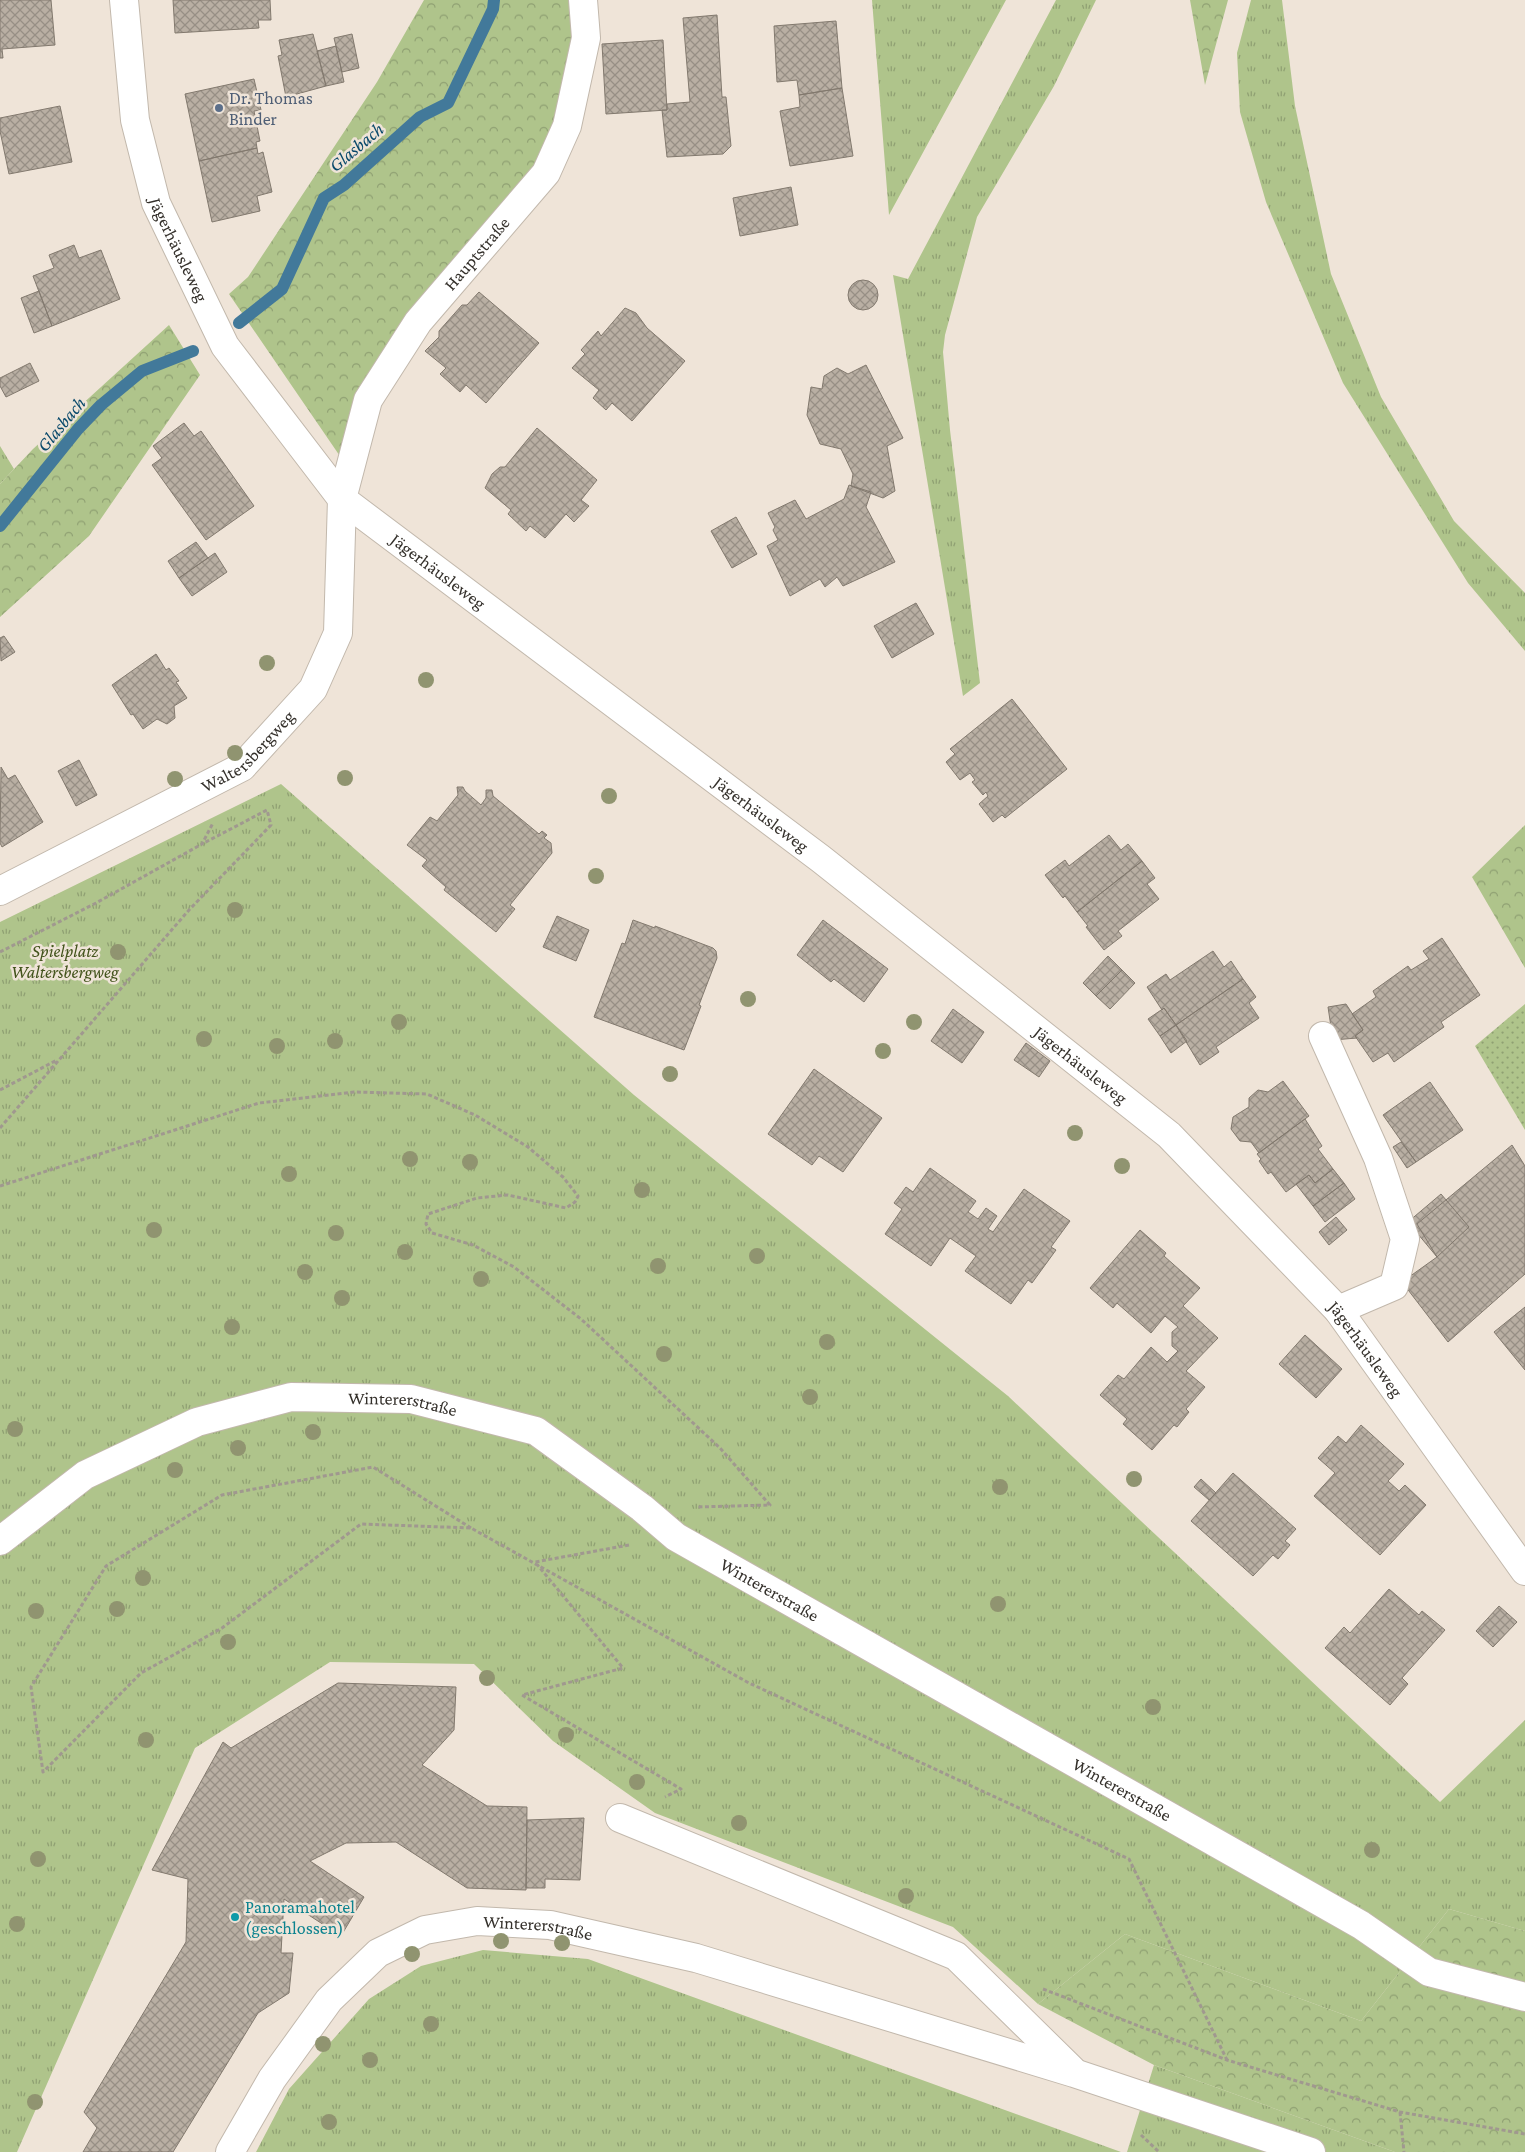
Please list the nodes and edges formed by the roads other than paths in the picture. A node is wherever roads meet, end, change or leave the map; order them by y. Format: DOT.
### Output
graph roads {
  1 [pos="124,0"];
  2 [pos="584,0"];
  3 [pos="342,499"];
  4 [pos="0,891"];
  5 [pos="1323,1036"];
  6 [pos="1338,1310"];
  7 [pos="0,1541"];
  8 [pos="1525,1571"];
  9 [pos="620,1818"];
  10 [pos="1525,1997"];
  11 [pos="1074,2073"];
  12 [pos="230,2152"];
  13 [pos="1311,2152"];
  1 -- 3 [label="street, Jägerhäusleweg"];
  2 -- 3 [label="street, Hauptstraße"];
  3 -- 4 [label="street, Waltersbergweg"];
  3 -- 6 [label="street, Jägerhäusleweg"];
  5 -- 6 [label="street"];
  6 -- 8 [label="street, Jägerhäusleweg"];
  7 -- 10 [label="street, Wintererstraße"];
  9 -- 11 [label="street"];
  11 -- 12 [label="street, Wintererstraße"];
  11 -- 13 [label="street, Wintererstraße"];
}
